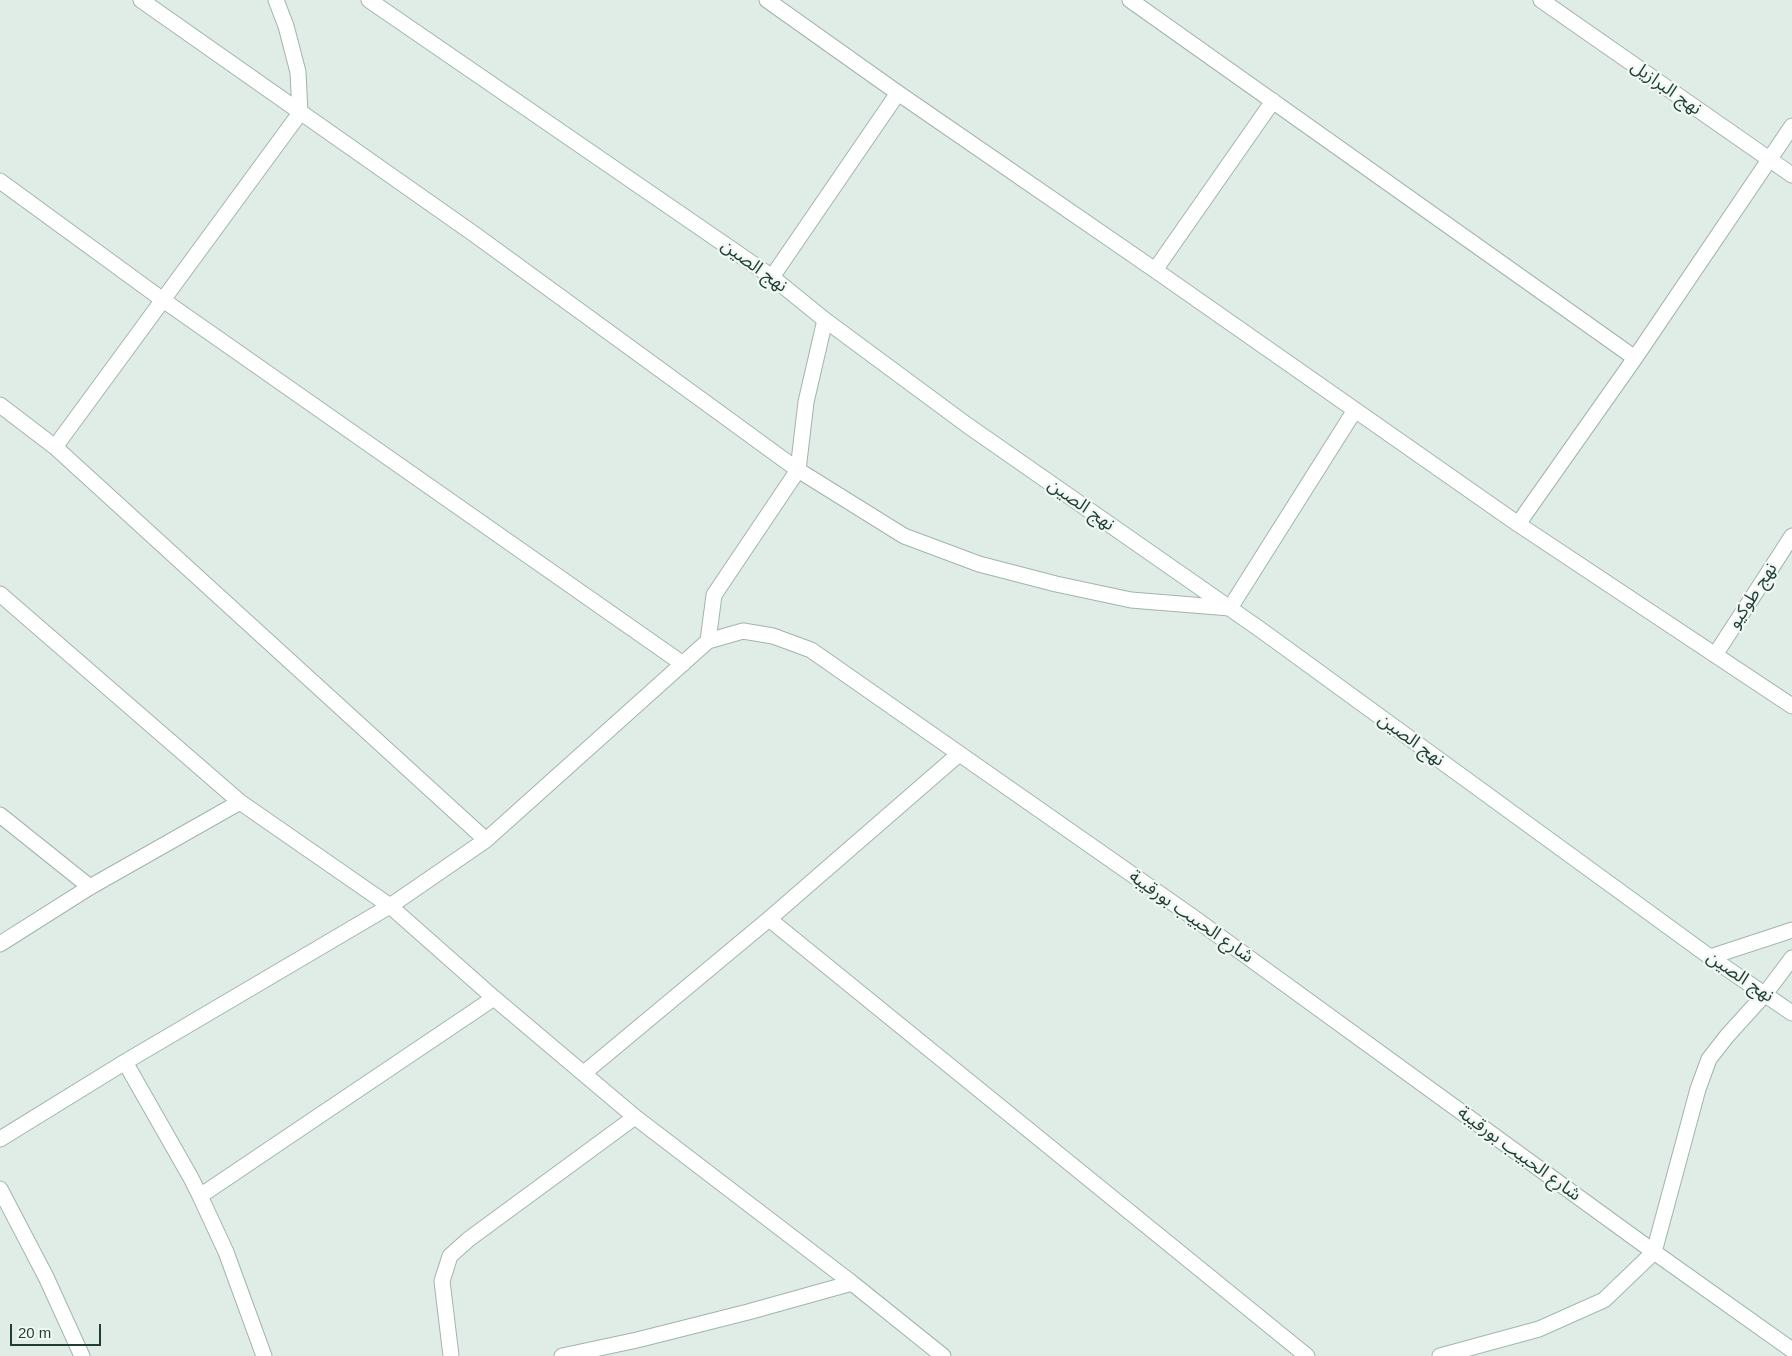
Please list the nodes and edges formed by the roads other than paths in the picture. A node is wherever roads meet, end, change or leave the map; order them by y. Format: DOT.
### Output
graph roads {
  1 [pos="141,0"];
  2 [pos="276,0"];
  3 [pos="369,0"];
  4 [pos="767,0"];
  5 [pos="1130,0"];
  6 [pos="1540,0"];
  7 [pos="898,93"];
  8 [pos="1273,101"];
  9 [pos="300,113"];
  10 [pos="1792,126"];
  11 [pos="1769,159"];
  12 [pos="1792,175"];
  13 [pos="0,181"];
  14 [pos="1155,270"];
  15 [pos="772,277"];
  16 [pos="162,300"];
  17 [pos="826,320"];
  18 [pos="1635,358"];
  19 [pos="0,405"];
  20 [pos="1355,410"];
  21 [pos="55,447"];
  22 [pos="798,470"];
  23 [pos="1518,524"];
  24 [pos="1792,536"];
  25 [pos="0,594"];
  26 [pos="1230,608"];
  27 [pos="708,641"];
  28 [pos="1715,655"];
  29 [pos="683,664"];
  30 [pos="1792,706"];
  31 [pos="959,754"];
  32 [pos="240,802"];
  33 [pos="0,815"];
  34 [pos="486,840"];
  35 [pos="90,886"];
  36 [pos="390,906"];
  37 [pos="769,919"];
  38 [pos="1792,930"];
  39 [pos="0,944"];
  40 [pos="1710,957"];
  41 [pos="1792,958"];
  42 [pos="1765,994"];
  43 [pos="494,998"];
  44 [pos="1792,1012"];
  45 [pos="125,1062"];
  46 [pos="584,1074"];
  47 [pos="635,1117"];
  48 [pos="0,1139"];
  49 [pos="0,1189"];
  50 [pos="200,1196"];
  51 [pos="1654,1252"];
  52 [pos="852,1283"];
  53 [pos="1792,1350"];
  54 [pos="82,1356"];
  55 [pos="264,1356"];
  56 [pos="451,1356"];
  57 [pos="562,1356"];
  58 [pos="943,1356"];
  59 [pos="1308,1356"];
  60 [pos="1440,1356"];
  1 -- 9 [label="street"];
  2 -- 9 [label="street"];
  3 -- 15 [label="street, نهج الصين"];
  4 -- 7 [label="street"];
  5 -- 8 [label="street"];
  6 -- 11 [label="street, نهج البرازيل"];
  7 -- 14 [label="street"];
  7 -- 15 [label="street"];
  8 -- 14 [label="street"];
  8 -- 18 [label="street"];
  9 -- 16 [label="street"];
  9 -- 22 [label="street"];
  10 -- 11 [label="street"];
  11 -- 12 [label="street, نهج البرازيل"];
  11 -- 18 [label="street"];
  13 -- 16 [label="street"];
  14 -- 20 [label="street"];
  15 -- 17 [label="street, نهج الصين"];
  16 -- 21 [label="street"];
  16 -- 29 [label="street"];
  17 -- 22 [label="street"];
  17 -- 26 [label="street, نهج الصين"];
  18 -- 23 [label="street"];
  19 -- 21 [label="street"];
  20 -- 23 [label="street"];
  20 -- 26 [label="street"];
  21 -- 34 [label="street"];
  22 -- 26 [label="street"];
  22 -- 27 [label="street"];
  23 -- 28 [label="street"];
  24 -- 28 [label="street, نهج طوكيو"];
  25 -- 32 [label="street"];
  26 -- 40 [label="street, نهج الصين"];
  27 -- 29 [label="street"];
  27 -- 31 [label="street, شارع الحبيب بورقيبة"];
  28 -- 30 [label="street"];
  29 -- 34 [label="street"];
  31 -- 37 [label="street"];
  31 -- 51 [label="street, شارع الحبيب بورقيبة"];
  32 -- 35 [label="street"];
  32 -- 36 [label="street"];
  33 -- 35 [label="street"];
  34 -- 36 [label="street"];
  35 -- 39 [label="street"];
  36 -- 43 [label="street"];
  36 -- 45 [label="street"];
  37 -- 46 [label="street"];
  37 -- 59 [label="street"];
  38 -- 40 [label="street"];
  40 -- 42 [label="street, نهج الصين"];
  41 -- 42 [label="street"];
  42 -- 44 [label="street, نهج الصين"];
  42 -- 51 [label="street"];
  43 -- 46 [label="street"];
  43 -- 50 [label="street"];
  45 -- 48 [label="street"];
  45 -- 50 [label="street"];
  46 -- 47 [label="street"];
  47 -- 52 [label="street"];
  47 -- 56 [label="street"];
  49 -- 54 [label="street"];
  50 -- 55 [label="street"];
  51 -- 53 [label="street, شارع الحبيب بورقيبة"];
  51 -- 60 [label="street"];
  52 -- 57 [label="street"];
  52 -- 58 [label="street"];
}
